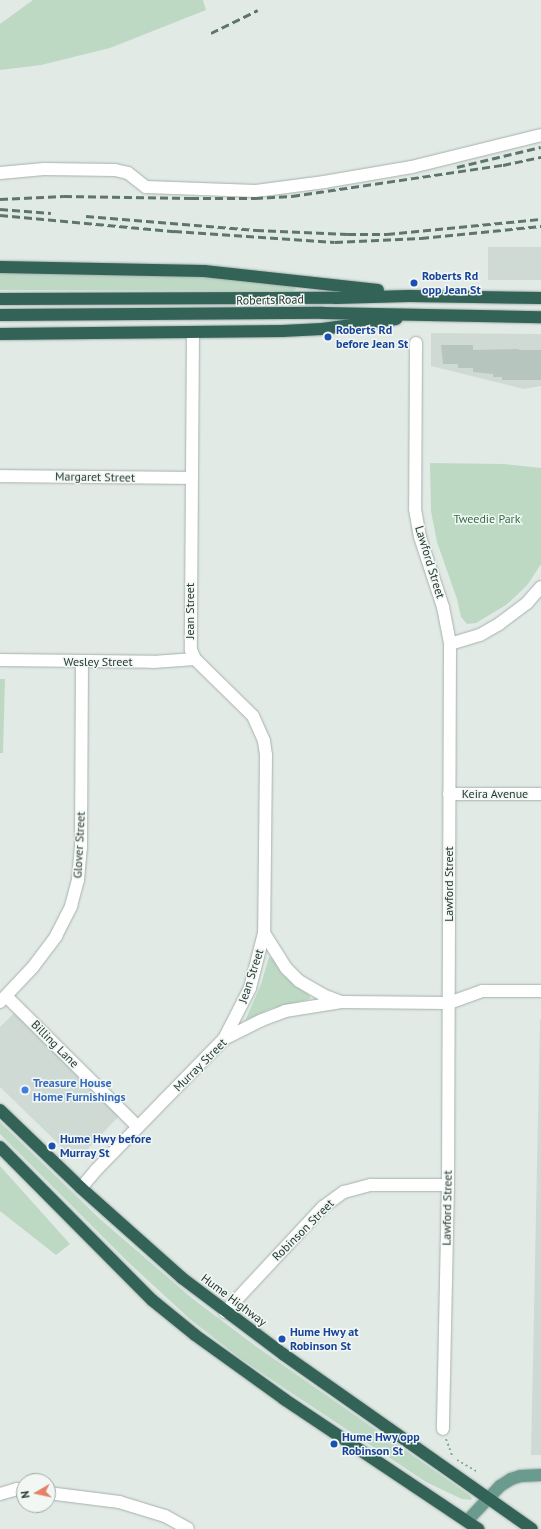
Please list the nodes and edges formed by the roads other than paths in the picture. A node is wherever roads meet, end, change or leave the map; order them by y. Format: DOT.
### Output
graph roads {
  1 [pos="541,135"];
  2 [pos="0,173"];
  3 [pos="0,267"];
  4 [pos="409,296"];
  5 [pos="541,298"];
  6 [pos="0,299"];
  7 [pos="423,314"];
  8 [pos="0,315"];
  9 [pos="541,317"];
  10 [pos="193,332"];
  11 [pos="0,334"];
  12 [pos="416,343"];
  13 [pos="0,476"];
  14 [pos="190,478"];
  15 [pos="541,587"];
  16 [pos="450,644"];
  17 [pos="195,659"];
  18 [pos="0,660"];
  19 [pos="82,662"];
  20 [pos="449,794"];
  21 [pos="541,794"];
  22 [pos="264,933"];
  23 [pos="541,991"];
  24 [pos="3,999"];
  25 [pos="341,1002"];
  26 [pos="449,1003"];
  27 [pos="224,1039"];
  28 [pos="0,1110"];
  29 [pos="138,1127"];
  30 [pos="0,1147"];
  31 [pos="448,1186"];
  32 [pos="81,1188"];
  33 [pos="225,1312"];
  34 [pos="443,1429"];
  35 [pos="541,1475"];
  36 [pos="16,1489"];
  37 [pos="0,1494"];
  38 [pos="56,1494"];
  39 [pos="488,1498"];
  40 [pos="467,1521"];
  41 [pos="188,1529"];
  42 [pos="478,1529"];
  43 [pos="532,1529"];
  1 -- 2 [label="street"];
  3 -- 4 [label="highway"];
  4 -- 5 [label="highway, Roberts Road"];
  4 -- 6 [label="highway, Roberts Road"];
  7 -- 8 [label="highway, Roberts Road"];
  7 -- 9 [label="highway, Roberts Road"];
  7 -- 10 [label="highway"];
  10 -- 11 [label="highway"];
  10 -- 14 [label="street, Jean Street"];
  12 -- 16 [label="street, Lawford Street"];
  13 -- 14 [label="street, Margaret Street"];
  14 -- 17 [label="street, Jean Street"];
  15 -- 16 [label="street"];
  16 -- 20 [label="street, Lawford Street"];
  17 -- 19 [label="street, Wesley Street"];
  17 -- 22 [label="street, Jean Street"];
  18 -- 19 [label="street, Wesley Street"];
  19 -- 24 [label="street, Glover Street"];
  20 -- 21 [label="street, Keira Avenue"];
  20 -- 26 [label="street, Lawford Street"];
  22 -- 25 [label="street, Jean Street"];
  22 -- 27 [label="street, Jean Street"];
  23 -- 26 [label="street"];
  24 -- 29 [label="street, Billing Lane"];
  25 -- 26 [label="street, Murray Street"];
  25 -- 27 [label="street, Murray Street"];
  26 -- 31 [label="street, Lawford Street"];
  27 -- 29 [label="street, Murray Street"];
  28 -- 32 [label="highway, Hume Highway"];
  29 -- 32 [label="street, Murray Street"];
  30 -- 40 [label="highway"];
  31 -- 33 [label="street, Robinson Street"];
  31 -- 34 [label="street, Lawford Street"];
  32 -- 33 [label="highway, Hume Highway"];
  33 -- 39 [label="highway, Hume Highway"];
  35 -- 39 [label="main road"];
  36 -- 37 [label="street"];
  38 -- 41 [label="street"];
  39 -- 40 [label="main road"];
  39 -- 43 [label="highway, Hume Highway"];
  40 -- 42 [label="highway"];
}
